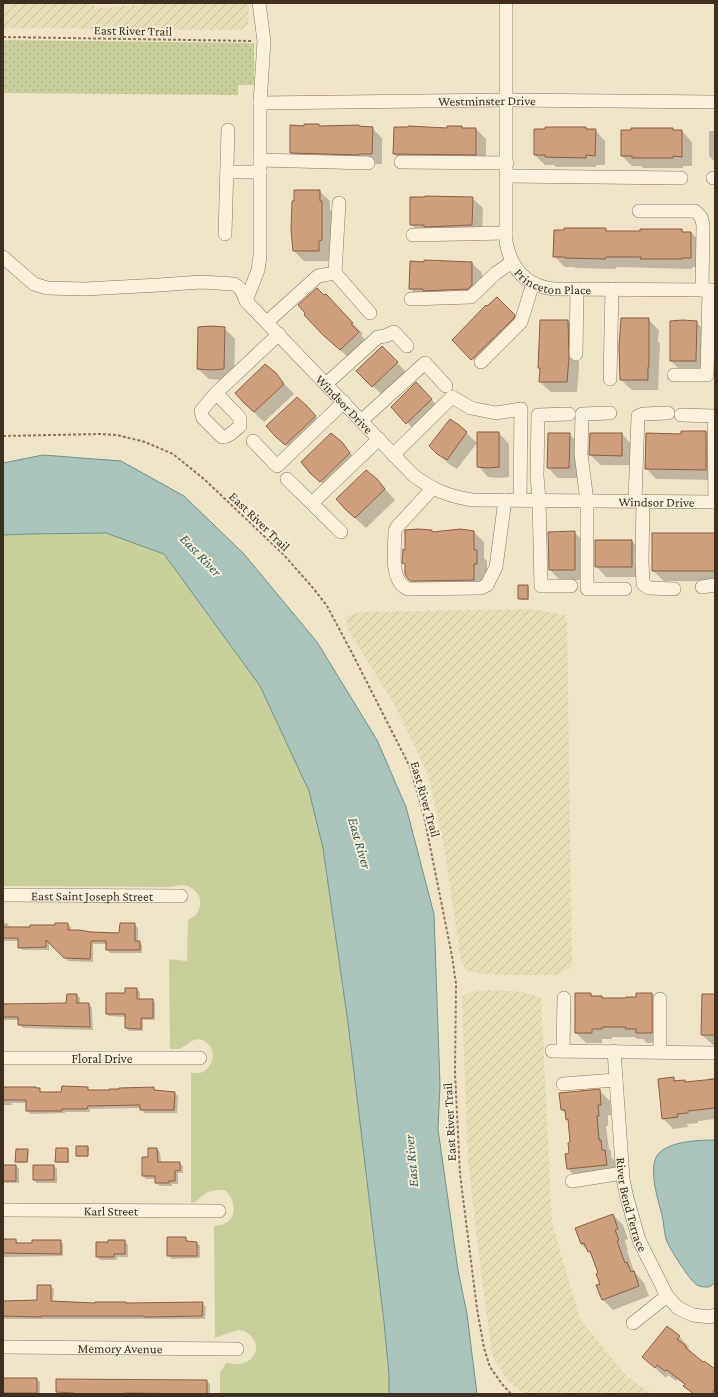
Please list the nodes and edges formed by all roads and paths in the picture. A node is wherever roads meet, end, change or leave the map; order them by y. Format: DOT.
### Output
graph roads {
  1 [pos="259,3"];
  2 [pos="506,3"];
  3 [pos="3,37"];
  4 [pos="264,42"];
  5 [pos="507,100"];
  6 [pos="715,102"];
  7 [pos="260,103"];
  8 [pos="228,130"];
  9 [pos="368,162"];
  10 [pos="401,162"];
  11 [pos="260,166"];
  12 [pos="507,169"];
  13 [pos="227,172"];
  14 [pos="681,178"];
  15 [pos="339,203"];
  16 [pos="638,210"];
  17 [pos="225,234"];
  18 [pos="506,234"];
  19 [pos="413,235"];
  20 [pos="3,257"];
  21 [pos="512,262"];
  22 [pos="335,273"];
  23 [pos="533,283"];
  24 [pos="577,289"];
  25 [pos="612,289"];
  26 [pos="709,290"];
  27 [pos="411,299"];
  28 [pos="246,301"];
  29 [pos="370,313"];
  30 [pos="267,322"];
  31 [pos="279,334"];
  32 [pos="407,346"];
  33 [pos="576,354"];
  34 [pos="481,362"];
  35 [pos="674,375"];
  36 [pos="610,379"];
  37 [pos="326,384"];
  38 [pos="446,386"];
  39 [pos="216,393"];
  40 [pos="344,402"];
  41 [pos="610,413"];
  42 [pos="668,413"];
  43 [pos="569,414"];
  44 [pos="681,415"];
  45 [pos="361,421"];
  46 [pos="3,436"];
  47 [pos="378,439"];
  48 [pos="253,441"];
  49 [pos="394,455"];
  50 [pos="287,479"];
  51 [pos="432,488"];
  52 [pos="505,500"];
  53 [pos="520,500"];
  54 [pos="539,500"];
  55 [pos="587,501"];
  56 [pos="639,501"];
  57 [pos="715,502"];
  58 [pos="312,503"];
  59 [pos="341,532"];
  60 [pos="570,586"];
  61 [pos="715,586"];
  62 [pos="702,587"];
  63 [pos="625,589"];
  64 [pos="674,589"];
  65 [pos="3,895"];
  66 [pos="181,896"];
  67 [pos="564,998"];
  68 [pos="660,1000"];
  69 [pos="614,1051"];
  70 [pos="660,1052"];
  71 [pos="715,1053"];
  72 [pos="3,1058"];
  73 [pos="200,1058"];
  74 [pos="616,1080"];
  75 [pos="563,1084"];
  76 [pos="623,1173"];
  77 [pos="572,1181"];
  78 [pos="3,1210"];
  79 [pos="219,1211"];
  80 [pos="667,1296"];
  81 [pos="713,1318"];
  82 [pos="633,1323"];
  83 [pos="3,1347"];
  84 [pos="237,1349"];
  85 [pos="511,1394"];
  1 -- 4 [label="street"];
  2 -- 5 [label="street, Princeton Place"];
  3 -- 4 [label="path, East River Trail"];
  4 -- 7 [label="street"];
  5 -- 6 [label="street, Westminster Drive"];
  5 -- 7 [label="street, Westminster Drive"];
  5 -- 12 [label="street, Princeton Place"];
  7 -- 11 [label="street"];
  8 -- 13 [label="street"];
  9 -- 11 [label="street"];
  10 -- 12 [label="street"];
  11 -- 13 [label="street"];
  11 -- 28 [label="street"];
  12 -- 14 [label="street"];
  12 -- 18 [label="street, Princeton Place"];
  13 -- 17 [label="street"];
  15 -- 22 [label="street"];
  16 -- 26 [label="street"];
  18 -- 19 [label="street"];
  18 -- 21 [label="street, Princeton Place"];
  20 -- 28 [label="street, Windsor Drive"];
  21 -- 23 [label="street, Princeton Place"];
  21 -- 27 [label="street"];
  22 -- 29 [label="street"];
  22 -- 30 [label="street"];
  23 -- 24 [label="street, Princeton Place"];
  23 -- 34 [label="street"];
  24 -- 25 [label="street, Princeton Place"];
  24 -- 33 [label="street"];
  25 -- 26 [label="street, Princeton Place"];
  25 -- 36 [label="street"];
  26 -- 35 [label="street"];
  28 -- 30 [label="street, Windsor Drive"];
  30 -- 31 [label="street, Windsor Drive"];
  31 -- 37 [label="street, Windsor Drive"];
  31 -- 39 [label="street"];
  32 -- 37 [label="street"];
  37 -- 40 [label="street, Windsor Drive"];
  38 -- 45 [label="street"];
  40 -- 45 [label="street, Windsor Drive"];
  40 -- 48 [label="street"];
  41 -- 55 [label="street"];
  42 -- 56 [label="street"];
  43 -- 54 [label="street"];
  44 -- 57 [label="street"];
  45 -- 47 [label="street, Windsor Drive"];
  46 -- 85 [label="path, East River Trail"];
  47 -- 49 [label="street, Windsor Drive"];
  47 -- 58 [label="street"];
  49 -- 51 [label="street, Windsor Drive"];
  49 -- 53 [label="street"];
  50 -- 58 [label="street"];
  51 -- 52 [label="street, Windsor Drive"];
  51 -- 52 [label="street"];
  52 -- 53 [label="street, Windsor Drive"];
  53 -- 54 [label="street, Windsor Drive"];
  54 -- 55 [label="street, Windsor Drive"];
  54 -- 60 [label="street"];
  55 -- 56 [label="street, Windsor Drive"];
  55 -- 63 [label="street"];
  56 -- 57 [label="street, Windsor Drive"];
  56 -- 64 [label="street"];
  58 -- 59 [label="street"];
  61 -- 62 [label="street"];
  65 -- 66 [label="street, East Saint Joseph Street"];
  67 -- 69 [label="street"];
  68 -- 70 [label="street"];
  69 -- 70 [label="street"];
  69 -- 74 [label="street, River Bend Terrace"];
  70 -- 71 [label="street"];
  72 -- 73 [label="street, Floral Drive"];
  74 -- 75 [label="street"];
  74 -- 76 [label="street, River Bend Terrace"];
  76 -- 77 [label="street"];
  76 -- 80 [label="street, River Bend Terrace"];
  78 -- 79 [label="street, Karl Street"];
  80 -- 81 [label="street, River Bend Terrace"];
  80 -- 82 [label="street"];
  83 -- 84 [label="street, Memory Avenue"];
}
